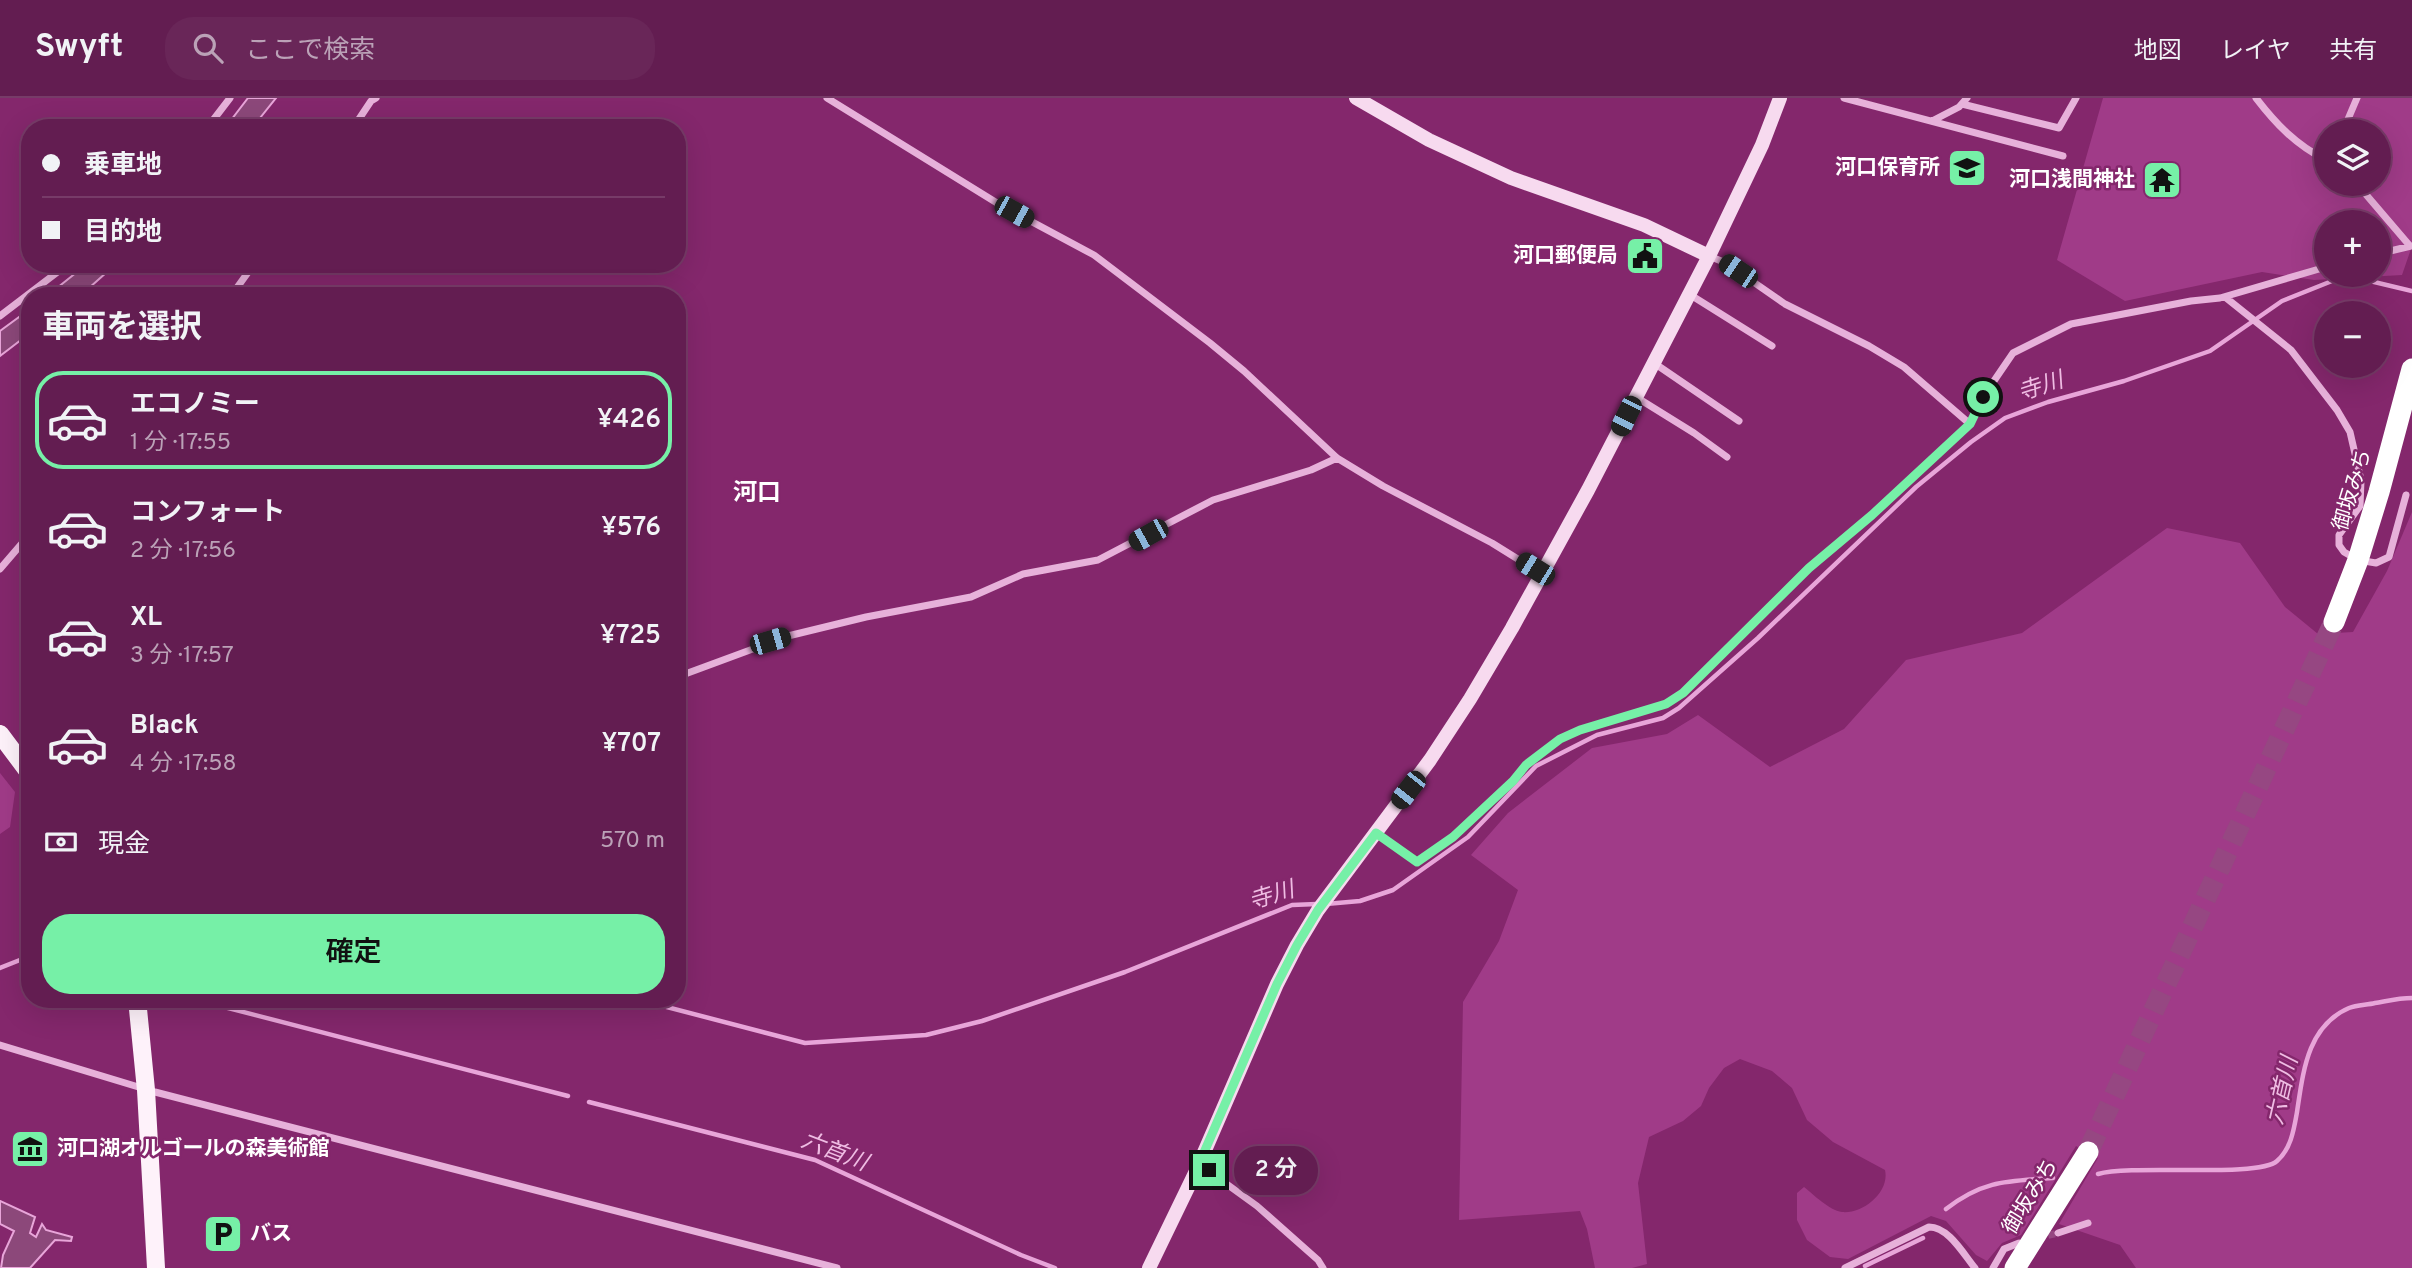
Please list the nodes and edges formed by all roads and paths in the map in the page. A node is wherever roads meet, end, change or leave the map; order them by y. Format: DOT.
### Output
graph roads {
  1 [pos="230,98"];
  2 [pos="376,98"];
  3 [pos="827,98"];
  4 [pos="1356,98"];
  5 [pos="1780,98"];
  6 [pos="1844,98"];
  7 [pos="2076,98"];
  8 [pos="2256,98"];
  9 [pos="2357,98"];
  10 [pos="1964,101"];
  11 [pos="214,119"];
  12 [pos="359,119"];
  13 [pos="2348,119"];
  14 [pos="1931,121"];
  15 [pos="2314,154"];
  16 [pos="2063,156"];
  17 [pos="2367,196"];
  18 [pos="2411,246"];
  19 [pos="2391,251"];
  20 [pos="1709,256"];
  21 [pos="2314,271"];
  22 [pos="56,273"];
  23 [pos="38,287"];
  24 [pos="1689,293"];
  25 [pos="2225,297"];
  26 [pos="21,300"];
  27 [pos="0,316"];
  28 [pos="1772,346"];
  29 [pos="1653,362"];
  30 [pos="2412,369"];
  31 [pos="1635,397"];
  32 [pos="1740,421"];
  33 [pos="1970,424"];
  34 [pos="1727,457"];
  35 [pos="1337,458"];
  36 [pos="2406,495"];
  37 [pos="21,544"];
  38 [pos="2358,560"];
  39 [pos="0,569"];
  40 [pos="1542,574"];
  41 [pos="2334,622"];
  42 [pos="686,674"];
  43 [pos="0,734"];
  44 [pos="21,762"];
  45 [pos="1376,833"];
  46 [pos="137,1008"];
  47 [pos="0,1045"];
  48 [pos="146,1090"];
  49 [pos="2088,1152"];
  50 [pos="1199,1164"];
  51 [pos="2088,1223"];
  52 [pos="2058,1233"];
  53 [pos="2019,1243"];
  54 [pos="156,1268"];
  55 [pos="837,1268"];
  56 [pos="1149,1268"];
  57 [pos="1323,1268"];
  58 [pos="1844,1268"];
  59 [pos="1975,1268"];
  60 [pos="1993,1268"];
  61 [pos="2015,1268"];
  1 -- 11 [label="street"];
  2 -- 12 [label="street"];
  3 -- 35 [label="street"];
  4 -- 20 [label="street"];
  5 -- 20 [label="street"];
  6 -- 14 [label="street"];
  7 -- 10 [label="street"];
  8 -- 15 [label="street"];
  9 -- 13 [label="street"];
  10 -- 14 [label="street"];
  14 -- 16 [label="street"];
  17 -- 18 [label="street"];
  18 -- 19 [label="street"];
  20 -- 24 [label="street"];
  20 -- 33 [label="street"];
  21 -- 25 [label="street"];
  22 -- 23 [label="street"];
  24 -- 28 [label="street"];
  24 -- 29 [label="street"];
  25 -- 33 [label="street"];
  25 -- 38 [label="street"];
  26 -- 27 [label="street"];
  29 -- 31 [label="street"];
  29 -- 32 [label="street"];
  30 -- 38 [label="highway, 御坂みち"];
  31 -- 34 [label="street"];
  31 -- 40 [label="street"];
  33 -- 45 [label="street"];
  35 -- 40 [label="street"];
  35 -- 42 [label="street"];
  36 -- 38 [label="street"];
  37 -- 39 [label="street"];
  38 -- 41 [label="highway, 御坂みち"];
  40 -- 45 [label="street"];
  43 -- 44 [label="main road"];
  45 -- 50 [label="street"];
  46 -- 48 [label="main road"];
  47 -- 48 [label="street"];
  48 -- 54 [label="main road"];
  48 -- 55 [label="street"];
  49 -- 61 [label="highway, 御坂みち"];
  50 -- 56 [label="street"];
  50 -- 57 [label="street"];
  51 -- 52 [label="street"];
  53 -- 60 [label="street"];
  58 -- 59 [label="street"];
}
